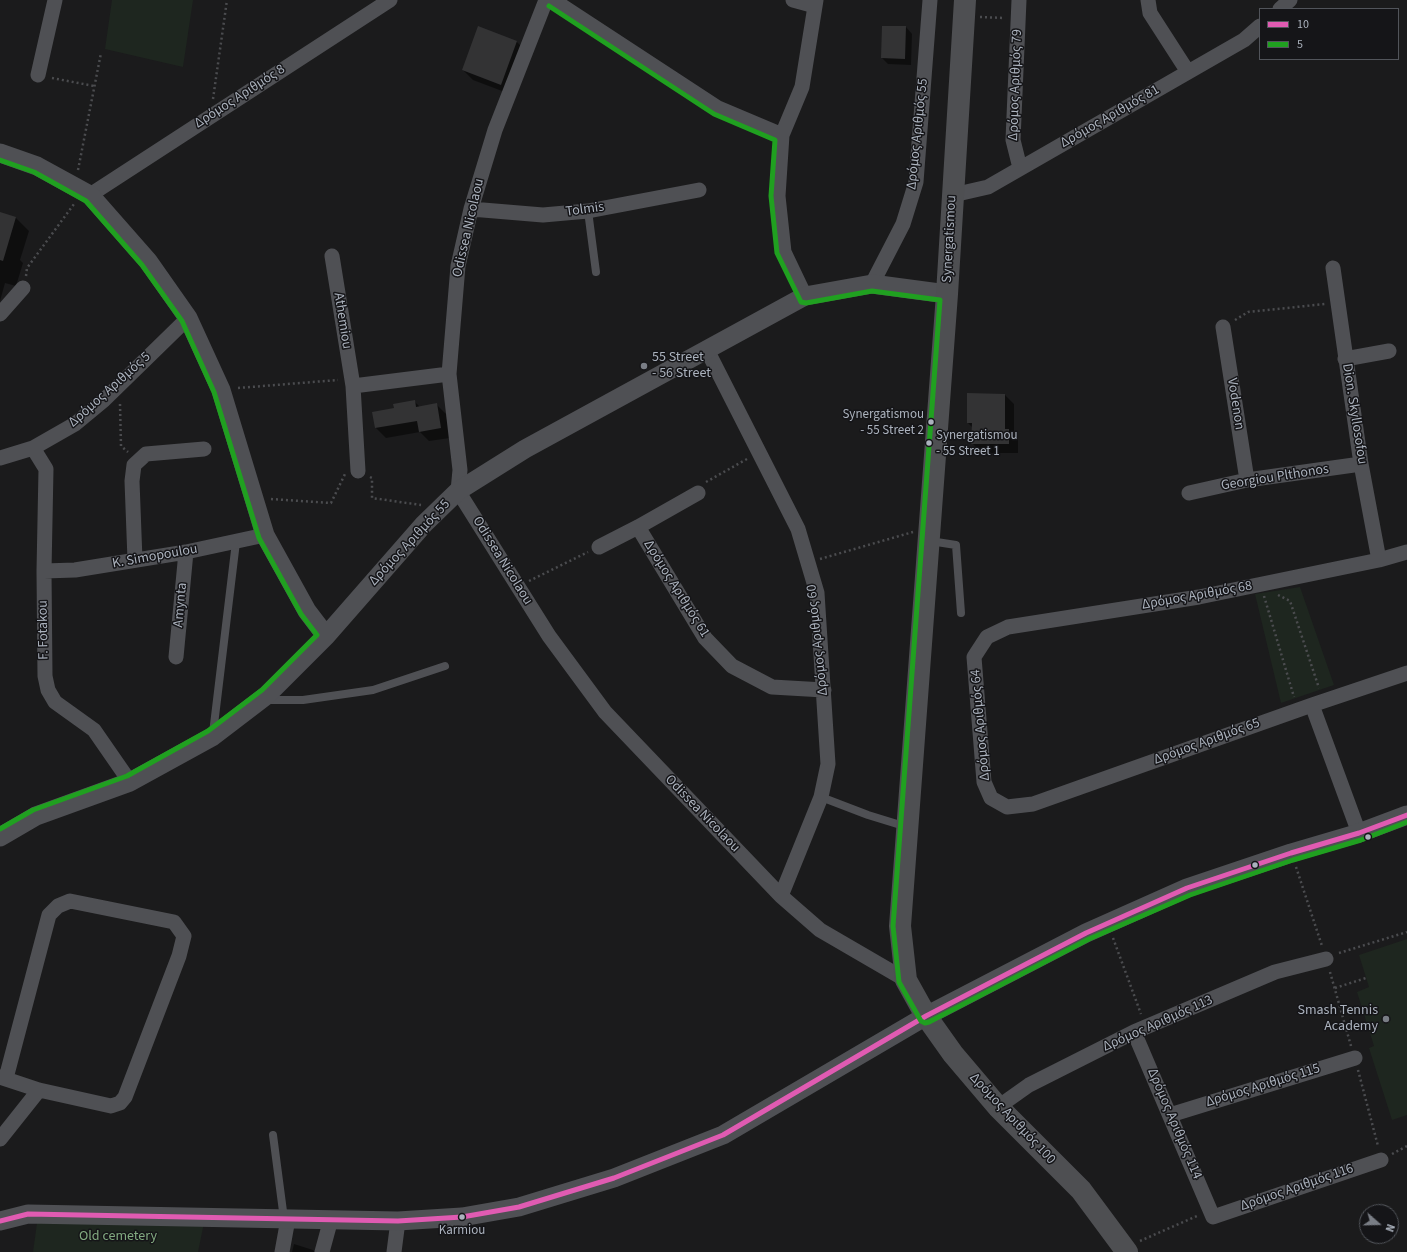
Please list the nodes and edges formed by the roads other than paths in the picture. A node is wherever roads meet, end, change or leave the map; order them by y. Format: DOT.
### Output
graph roads {
  1 [pos="55,0"];
  2 [pos="390,0"];
  3 [pos="546,0"];
  4 [pos="553,0"];
  5 [pos="793,0"];
  6 [pos="930,0"];
  7 [pos="1019,0"];
  8 [pos="1148,0"];
  9 [pos="1290,0"];
  10 [pos="815,3"];
  11 [pos="964,8"];
  12 [pos="1281,8"];
  13 [pos="1259,27"];
  14 [pos="1188,72"];
  15 [pos="38,75"];
  16 [pos="782,135"];
  17 [pos="0,153"];
  18 [pos="1020,168"];
  19 [pos="699,190"];
  20 [pos="82,191"];
  21 [pos="953,195"];
  22 [pos="471,209"];
  23 [pos="588,211"];
  24 [pos="332,256"];
  25 [pos="1333,268"];
  26 [pos="596,272"];
  27 [pos="872,284"];
  28 [pos="23,288"];
  29 [pos="947,294"];
  30 [pos="805,296"];
  31 [pos="0,314"];
  32 [pos="188,318"];
  33 [pos="1223,327"];
  34 [pos="707,350"];
  35 [pos="1390,350"];
  36 [pos="1345,359"];
  37 [pos="449,374"];
  38 [pos="352,382"];
  39 [pos="33,448"];
  40 [pos="204,449"];
  41 [pos="0,458"];
  42 [pos="1361,464"];
  43 [pos="358,471"];
  44 [pos="1247,480"];
  45 [pos="458,491"];
  46 [pos="698,492"];
  47 [pos="1189,493"];
  48 [pos="638,528"];
  49 [pos="930,534"];
  50 [pos="265,535"];
  51 [pos="236,542"];
  52 [pos="599,547"];
  53 [pos="186,552"];
  54 [pos="1407,552"];
  55 [pos="135,560"];
  56 [pos="1379,560"];
  57 [pos="44,571"];
  58 [pos="961,613"];
  59 [pos="326,636"];
  60 [pos="987,638"];
  61 [pos="176,657"];
  62 [pos="445,666"];
  63 [pos="1407,673"];
  64 [pos="824,690"];
  65 [pos="260,700"];
  66 [pos="1318,703"];
  67 [pos="212,737"];
  68 [pos="130,782"];
  69 [pos="821,797"];
  70 [pos="1007,807"];
  71 [pos="1407,815"];
  72 [pos="908,827"];
  73 [pos="1359,833"];
  74 [pos="0,837"];
  75 [pos="781,896"];
  76 [pos="1326,958"];
  77 [pos="906,980"];
  78 [pos="926,1016"];
  79 [pos="1140,1030"];
  80 [pos="1355,1058"];
  81 [pos="3,1077"];
  82 [pos="39,1090"];
  83 [pos="998,1107"];
  84 [pos="1170,1115"];
  85 [pos="272,1135"];
  86 [pos="0,1139"];
  87 [pos="1382,1160"];
  88 [pos="1213,1217"];
  89 [pos="286,1219"];
  90 [pos="0,1220"];
  91 [pos="331,1220"];
  92 [pos="398,1221"];
  93 [pos="1126,1250"];
  94 [pos="282,1252"];
  95 [pos="322,1252"];
  96 [pos="394,1252"];
  1 -- 15 [label="street"];
  2 -- 20 [label="street, Δρόμος Αριθμός 8"];
  3 -- 22 [label="street, Odissea Nicolaou"];
  4 -- 16 [label="street"];
  5 -- 10 [label="street"];
  6 -- 27 [label="street, Δρόμος Αριθμός 55"];
  7 -- 18 [label="street, Δρόμος Αριθμός 79"];
  8 -- 14 [label="street"];
  9 -- 12 [label="street"];
  10 -- 16 [label="street"];
  11 -- 21 [label="main road, Synergatismou"];
  13 -- 14 [label="street, Δρόμος Αριθμός 81"];
  14 -- 18 [label="street, Δρόμος Αριθμός 81"];
  16 -- 30 [label="street"];
  17 -- 20 [label="street"];
  18 -- 21 [label="street, Δρόμος Αριθμός 81"];
  19 -- 23 [label="street, Tolmis"];
  20 -- 32 [label="street"];
  21 -- 29 [label="main road, Synergatismou"];
  22 -- 23 [label="street, Tolmis"];
  22 -- 37 [label="street, Odissea Nicolaou"];
  23 -- 26 [label="lane"];
  24 -- 38 [label="street, Athemiou"];
  25 -- 36 [label="street, Dion. Skyllosofou"];
  27 -- 29 [label="street, Δρόμος Αριθμός 55"];
  27 -- 30 [label="street, Δρόμος Αριθμός 55"];
  28 -- 31 [label="street"];
  29 -- 49 [label="main road, Synergatismou"];
  30 -- 34 [label="street, Δρόμος Αριθμός 55"];
  32 -- 39 [label="street, Δρόμος Αριθμός 5"];
  32 -- 50 [label="street"];
  33 -- 44 [label="street, Vodenon"];
  34 -- 45 [label="street, Δρόμος Αριθμός 55"];
  34 -- 64 [label="street, Δρόμος Αριθμός 60"];
  35 -- 36 [label="street"];
  36 -- 42 [label="street, Dion. Skyllosofou"];
  37 -- 38 [label="street"];
  37 -- 45 [label="street, Odissea Nicolaou"];
  38 -- 43 [label="street, Athemiou"];
  39 -- 41 [label="street, Δρόμος Αριθμός 5"];
  39 -- 57 [label="street, F. Fotakou"];
  40 -- 55 [label="street"];
  42 -- 44 [label="street, Georgiou Plthonos"];
  42 -- 56 [label="street, Dion. Skyllosofou"];
  44 -- 47 [label="street, Georgiou Plthonos"];
  45 -- 59 [label="street, Δρόμος Αριθμός 55"];
  45 -- 75 [label="street, Odissea Nicolaou"];
  46 -- 48 [label="street"];
  48 -- 52 [label="street"];
  48 -- 64 [label="street, Δρόμος Αριθμός 61"];
  49 -- 58 [label="lane"];
  49 -- 72 [label="main road, Synergatismou"];
  50 -- 51 [label="street, K. Simopoulou"];
  50 -- 59 [label="street"];
  51 -- 53 [label="street, K. Simopoulou"];
  51 -- 67 [label="lane"];
  53 -- 55 [label="street, K. Simopoulou"];
  53 -- 61 [label="street, Amynta"];
  54 -- 56 [label="street, Δρόμος Αριθμός 68"];
  55 -- 57 [label="street, K. Simopoulou"];
  56 -- 60 [label="street, Δρόμος Αριθμός 68"];
  57 -- 68 [label="street, F. Fotakou"];
  59 -- 65 [label="street, Δρόμος Αριθμός 55"];
  60 -- 70 [label="street, Δρόμος Αριθμός 64"];
  62 -- 65 [label="lane"];
  63 -- 66 [label="street, Δρόμος Αριθμός 65"];
  64 -- 69 [label="street, Δρόμος Αριθμός 60"];
  65 -- 67 [label="street, Δρόμος Αριθμός 55"];
  66 -- 70 [label="street, Δρόμος Αριθμός 65"];
  66 -- 73 [label="street"];
  67 -- 68 [label="street, Δρόμος Αριθμός 55"];
  68 -- 74 [label="street, Δρόμος Αριθμός 55"];
  69 -- 72 [label="lane"];
  69 -- 75 [label="street, Δρόμος Αριθμός 60"];
  71 -- 73 [label="street"];
  72 -- 77 [label="main road, Synergatismou"];
  73 -- 78 [label="street"];
  75 -- 77 [label="street, Odissea Nicolaou"];
  76 -- 79 [label="street, Δρόμος Αριθμός 113"];
  77 -- 78 [label="main road, Δρόμος Αριθμός 100"];
  78 -- 83 [label="main road, Δρόμος Αριθμός 100"];
  78 -- 92 [label="street"];
  79 -- 83 [label="street, Δρόμος Αριθμός 113"];
  79 -- 84 [label="street, Δρόμος Αριθμός 114"];
  80 -- 84 [label="street, Δρόμος Αριθμός 115"];
  81 -- 82 [label="street"];
  81 -- 82 [label="street"];
  82 -- 86 [label="street"];
  83 -- 93 [label="main road, Δρόμος Αριθμός 100"];
  84 -- 88 [label="street, Δρόμος Αριθμός 114"];
  85 -- 89 [label="lane"];
  87 -- 88 [label="street, Δρόμος Αριθμός 116"];
  89 -- 90 [label="street"];
  89 -- 91 [label="street"];
  89 -- 94 [label="street"];
  91 -- 92 [label="street"];
  91 -- 95 [label="street"];
  92 -- 96 [label="street"];
}
